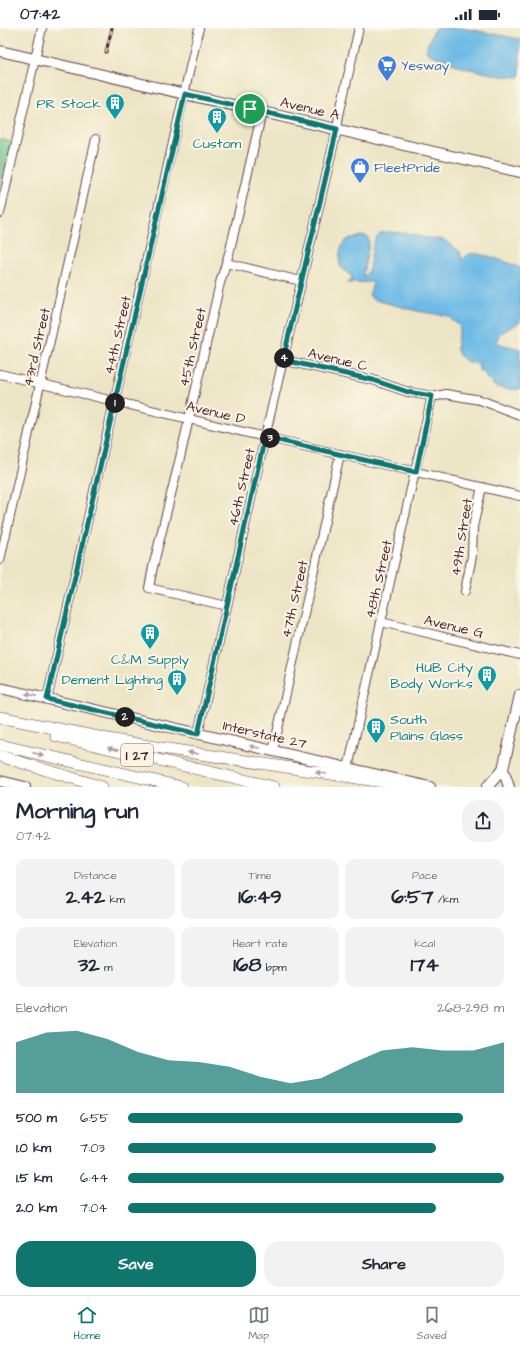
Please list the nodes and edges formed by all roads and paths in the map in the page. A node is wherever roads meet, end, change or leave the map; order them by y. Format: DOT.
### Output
graph roads {
  1 [pos="42,28"];
  2 [pos="200,28"];
  3 [pos="359,28"];
  4 [pos="0,51"];
  5 [pos="35,59"];
  6 [pos="185,94"];
  7 [pos="262,112"];
  8 [pos="337,129"];
  9 [pos="96,139"];
  10 [pos="520,172"];
  11 [pos="0,213"];
  12 [pos="226,263"];
  13 [pos="301,281"];
  14 [pos="283,360"];
  15 [pos="0,374"];
  16 [pos="41,384"];
  17 [pos="435,396"];
  18 [pos="115,401"];
  19 [pos="520,414"];
  20 [pos="189,419"];
  21 [pos="265,437"];
  22 [pos="340,454"];
  23 [pos="416,472"];
  24 [pos="482,487"];
  25 [pos="520,496"];
  26 [pos="0,560"];
  27 [pos="465,590"];
  28 [pos="227,606"];
  29 [pos="381,622"];
  30 [pos="520,655"];
  31 [pos="0,688"];
  32 [pos="520,695"];
  33 [pos="47,699"];
  34 [pos="0,717"];
  35 [pos="0,723"];
  36 [pos="198,734"];
  37 [pos="0,745"];
  38 [pos="273,751"];
  39 [pos="0,756"];
  40 [pos="348,768"];
  41 [pos="502,772"];
  42 [pos="0,781"];
  43 [pos="25,787"];
  44 [pos="102,787"];
  45 [pos="182,787"];
  46 [pos="274,787"];
  47 [pos="415,787"];
  48 [pos="430,787"];
  49 [pos="487,787"];
  50 [pos="495,787"];
  51 [pos="503,787"];
  52 [pos="509,787"];
  1 -- 5 [label="street"];
  2 -- 6 [label="street, 44th Street"];
  3 -- 8 [label="street, 46th Street"];
  4 -- 5 [label="main road, Avenue A"];
  5 -- 6 [label="main road, Avenue A"];
  5 -- 11 [label="street"];
  6 -- 7 [label="main road, Avenue A"];
  6 -- 18 [label="street, 44th Street"];
  7 -- 8 [label="main road, Avenue A"];
  7 -- 12 [label="street, 45th Street"];
  8 -- 10 [label="main road, Avenue A"];
  8 -- 13 [label="street, 46th Street"];
  9 -- 16 [label="street, 43rd Street"];
  12 -- 13 [label="street"];
  12 -- 20 [label="street, 45th Street"];
  13 -- 14 [label="street, 46th Street"];
  14 -- 17 [label="street, Avenue C"];
  14 -- 21 [label="street, 46th Street"];
  15 -- 16 [label="street, Avenue D"];
  16 -- 18 [label="street, Avenue D"];
  16 -- 26 [label="street, 43rd Street"];
  17 -- 19 [label="street, Avenue C"];
  17 -- 23 [label="street, 48th Street"];
  18 -- 20 [label="street, Avenue D"];
  18 -- 33 [label="street, 44th Street"];
  20 -- 21 [label="street, Avenue D"];
  20 -- 28 [label="street, 45th Street"];
  21 -- 22 [label="street, Avenue D"];
  21 -- 28 [label="street, 46th Street"];
  22 -- 23 [label="street, Avenue D"];
  22 -- 38 [label="street, 47th Street"];
  23 -- 24 [label="street, Avenue D"];
  23 -- 29 [label="street, 48th Street"];
  24 -- 25 [label="street, Avenue D"];
  24 -- 27 [label="street, 49th Street"];
  28 -- 36 [label="street, 46th Street"];
  29 -- 30 [label="street, Avenue G"];
  29 -- 40 [label="street, 48th Street"];
  33 -- 31 [label="main road, Interstate 27, one-way"];
  32 -- 41 [label="main road"];
  33 -- 36 [label="main road, Interstate 27"];
  47 -- 34 [label="highway, one-way"];
  46 -- 35 [label="highway, I 27, one-way"];
  38 -- 36 [label="main road, Interstate 27, one-way"];
  37 -- 45 [label="highway, I 27, one-way"];
  38 -- 40 [label="main road, Interstate 27"];
  39 -- 44 [label="highway"];
  40 -- 48 [label="main road, Interstate 27"];
  41 -- 49 [label="main road"];
  41 -- 50 [label="main road"];
  41 -- 51 [label="main road"];
  41 -- 52 [label="main road"];
  42 -- 43 [label="main road"];
}
